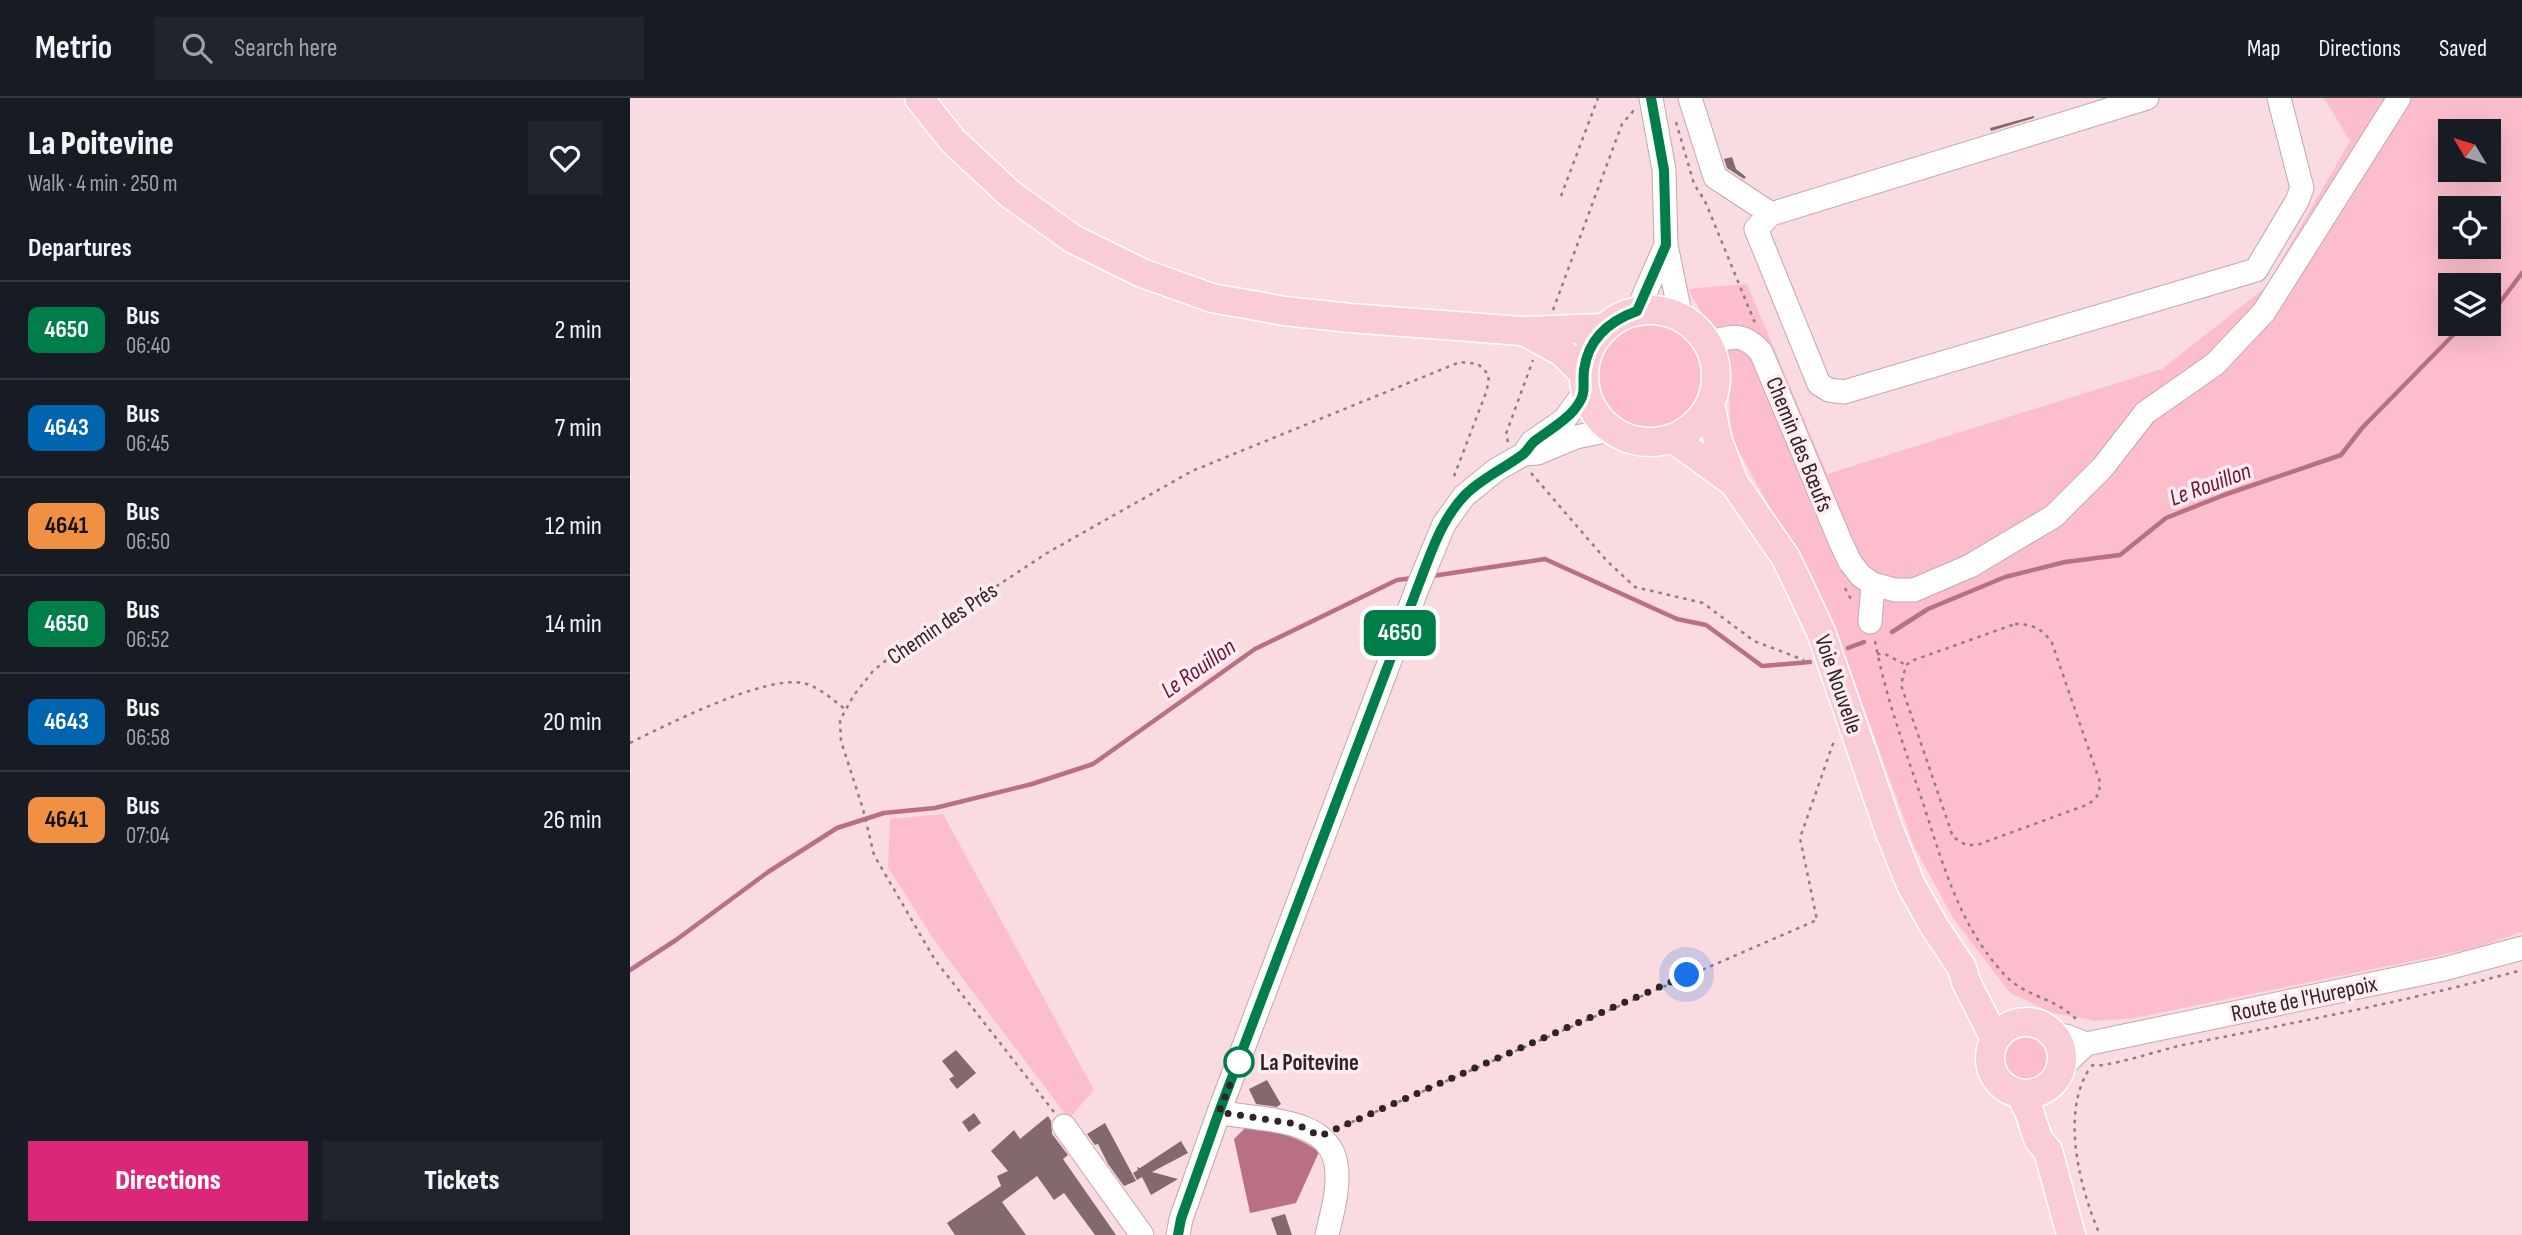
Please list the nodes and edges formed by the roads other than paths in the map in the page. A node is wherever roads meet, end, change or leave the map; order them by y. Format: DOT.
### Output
graph roads {
  1 [pos="919,98"];
  2 [pos="1690,98"];
  3 [pos="2147,98"];
  4 [pos="2279,98"];
  5 [pos="2399,98"];
  6 [pos="1651,99"];
  7 [pos="1771,214"];
  8 [pos="1666,245"];
  9 [pos="1637,311"];
  10 [pos="1682,318"];
  11 [pos="1604,328"];
  12 [pos="1529,342"];
  13 [pos="1707,343"];
  14 [pos="1584,382"];
  15 [pos="1710,404"];
  16 [pos="1611,430"];
  17 [pos="1671,439"];
  18 [pos="1519,454"];
  19 [pos="1734,483"];
  20 [pos="1873,584"];
  21 [pos="1870,622"];
  22 [pos="2522,948"];
  23 [pos="1962,968"];
  24 [pos="2025,1022"];
  25 [pos="2055,1036"];
  26 [pos="1996,1039"];
  27 [pos="2088,1054"];
  28 [pos="2055,1076"];
  29 [pos="2019,1093"];
  30 [pos="1219,1112"];
  31 [pos="1064,1126"];
  32 [pos="2048,1151"];
  33 [pos="1142,1235"];
  34 [pos="1178,1235"];
  35 [pos="1327,1235"];
  36 [pos="2071,1235"];
  1 -- 12 [label="main road"];
  2 -- 7 [label="street"];
  3 -- 7 [label="street"];
  4 -- 7 [label="street"];
  5 -- 20 [label="street"];
  6 -- 8 [label="street"];
  8 -- 9 [label="street"];
  8 -- 10 [label="street"];
  9 -- 10 [label="main road"];
  9 -- 11 [label="main road"];
  10 -- 13 [label="main road"];
  11 -- 12 [label="main road"];
  11 -- 14 [label="main road"];
  12 -- 14 [label="main road"];
  13 -- 15 [label="main road"];
  13 -- 20 [label="street, Chemin des Bœufs"];
  14 -- 16 [label="main road"];
  14 -- 18 [label="street"];
  15 -- 17 [label="main road"];
  15 -- 19 [label="main road, Voie Nouvelle"];
  16 -- 17 [label="main road"];
  16 -- 18 [label="street"];
  17 -- 19 [label="main road"];
  18 -- 30 [label="street"];
  19 -- 23 [label="main road, Voie Nouvelle"];
  20 -- 21 [label="street"];
  22 -- 27 [label="street, Route de l'Hurepoix"];
  23 -- 24 [label="main road, Voie Nouvelle"];
  23 -- 26 [label="main road, Voie Nouvelle"];
  24 -- 25 [label="main road"];
  24 -- 26 [label="main road"];
  25 -- 27 [label="street"];
  25 -- 28 [label="main road"];
  26 -- 29 [label="main road"];
  27 -- 28 [label="street"];
  28 -- 29 [label="main road"];
  28 -- 32 [label="main road"];
  29 -- 32 [label="main road"];
  30 -- 34 [label="street"];
  30 -- 35 [label="street"];
  31 -- 33 [label="street"];
  32 -- 36 [label="main road"];
}
